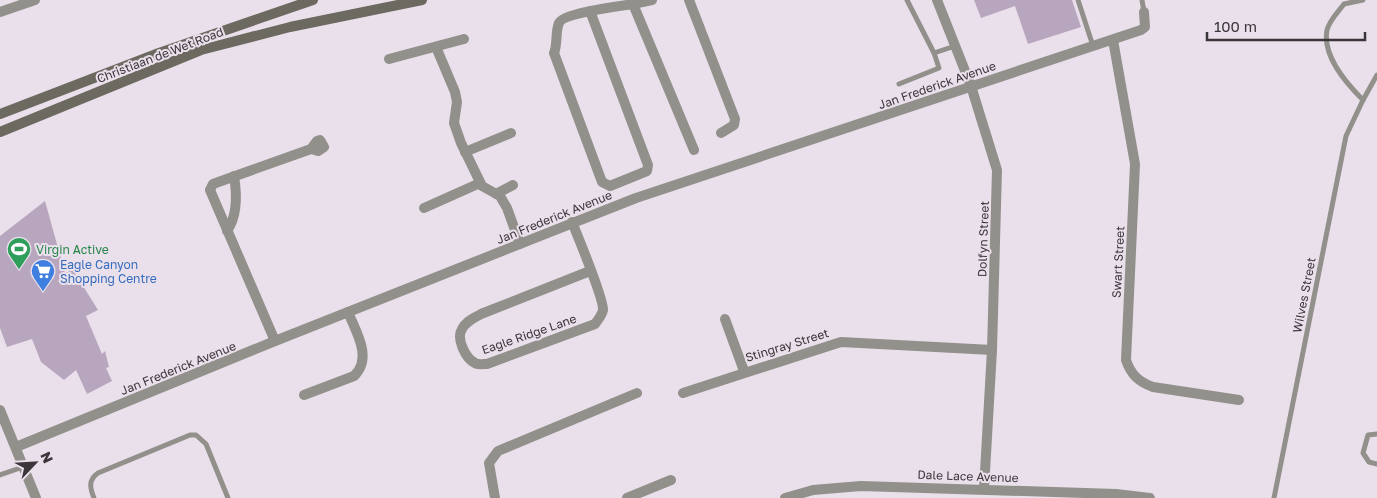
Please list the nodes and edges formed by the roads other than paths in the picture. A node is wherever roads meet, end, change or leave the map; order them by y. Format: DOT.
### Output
graph roads {
  1 [pos="35,0"];
  2 [pos="313,0"];
  3 [pos="422,0"];
  4 [pos="652,0"];
  5 [pos="689,0"];
  6 [pos="907,0"];
  7 [pos="936,0"];
  8 [pos="1078,0"];
  9 [pos="1142,0"];
  10 [pos="1363,0"];
  11 [pos="633,4"];
  12 [pos="590,11"];
  13 [pos="0,12"];
  14 [pos="1144,12"];
  15 [pos="464,39"];
  16 [pos="1113,40"];
  17 [pos="955,46"];
  18 [pos="1093,46"];
  19 [pos="436,47"];
  20 [pos="934,53"];
  21 [pos="389,60"];
  22 [pos="1377,75"];
  23 [pos="899,84"];
  24 [pos="971,86"];
  25 [pos="1364,100"];
  26 [pos="0,114"];
  27 [pos="511,133"];
  28 [pos="721,133"];
  29 [pos="0,134"];
  30 [pos="312,149"];
  31 [pos="694,150"];
  32 [pos="465,152"];
  33 [pos="234,176"];
  34 [pos="480,183"];
  35 [pos="513,185"];
  36 [pos="496,194"];
  37 [pos="424,208"];
  38 [pos="572,222"];
  39 [pos="227,231"];
  40 [pos="520,244"];
  41 [pos="590,270"];
  42 [pos="348,312"];
  43 [pos="725,319"];
  44 [pos="275,341"];
  45 [pos="992,350"];
  46 [pos="204,358"];
  47 [pos="208,369"];
  48 [pos="744,372"];
  49 [pos="637,393"];
  50 [pos="683,393"];
  51 [pos="304,395"];
  52 [pos="1239,400"];
  53 [pos="0,410"];
  54 [pos="1377,434"];
  55 [pos="16,448"];
  56 [pos="1377,464"];
  57 [pos="23,466"];
  58 [pos="0,475"];
  59 [pos="672,480"];
  60 [pos="984,489"];
  61 [pos="36,498"];
  62 [pos="94,498"];
  63 [pos="228,498"];
  64 [pos="495,498"];
  65 [pos="627,498"];
  66 [pos="785,498"];
  67 [pos="1150,498"];
  68 [pos="1274,498"];
  1 -- 13 [label="street"];
  2 -- 26 [label="main road, Christiaan de Wet Road"];
  3 -- 29 [label="main road, Christiaan de Wet Road"];
  4 -- 11 [label="street"];
  5 -- 28 [label="street"];
  6 -- 20 [label="lane"];
  7 -- 17 [label="street, Dolfyn Street"];
  8 -- 18 [label="lane"];
  9 -- 14 [label="lane"];
  10 -- 25 [label="lane"];
  11 -- 12 [label="street"];
  11 -- 31 [label="street"];
  12 -- 12 [label="street"];
  14 -- 16 [label="street, Jan Frederick Avenue"];
  15 -- 19 [label="street"];
  16 -- 18 [label="street, Jan Frederick Avenue"];
  16 -- 52 [label="street, Swart Street"];
  17 -- 20 [label="lane"];
  17 -- 24 [label="street, Dolfyn Street"];
  18 -- 24 [label="street, Jan Frederick Avenue"];
  19 -- 21 [label="street"];
  19 -- 32 [label="street"];
  20 -- 23 [label="lane"];
  22 -- 25 [label="lane, Wilves Street"];
  24 -- 38 [label="street, Jan Frederick Avenue"];
  24 -- 45 [label="street, Dolfyn Street"];
  25 -- 68 [label="lane, Wilves Street"];
  27 -- 32 [label="street"];
  30 -- 33 [label="street"];
  32 -- 34 [label="street"];
  33 -- 39 [label="street"];
  33 -- 39 [label="street"];
  34 -- 36 [label="street"];
  34 -- 37 [label="street"];
  35 -- 36 [label="street"];
  36 -- 40 [label="street"];
  38 -- 40 [label="street, Jan Frederick Avenue"];
  38 -- 41 [label="street, Eagle Ridge Lane"];
  39 -- 44 [label="street"];
  40 -- 42 [label="street, Jan Frederick Avenue"];
  41 -- 41 [label="street, Eagle Ridge Lane"];
  42 -- 44 [label="street, Jan Frederick Avenue"];
  42 -- 51 [label="street"];
  43 -- 48 [label="street"];
  44 -- 47 [label="street, Jan Frederick Avenue"];
  45 -- 48 [label="street, Stingray Street"];
  45 -- 60 [label="street, Dolfyn Street"];
  46 -- 47 [label="lane"];
  47 -- 55 [label="street, Jan Frederick Avenue"];
  48 -- 50 [label="street, Stingray Street"];
  49 -- 64 [label="street"];
  53 -- 55 [label="street"];
  54 -- 56 [label="lane"];
  55 -- 57 [label="street"];
  57 -- 58 [label="lane"];
  57 -- 61 [label="street"];
  59 -- 65 [label="street"];
  60 -- 66 [label="street, Dale Lace Avenue"];
  60 -- 67 [label="street, Dale Lace Avenue"];
  62 -- 63 [label="lane"];
}
